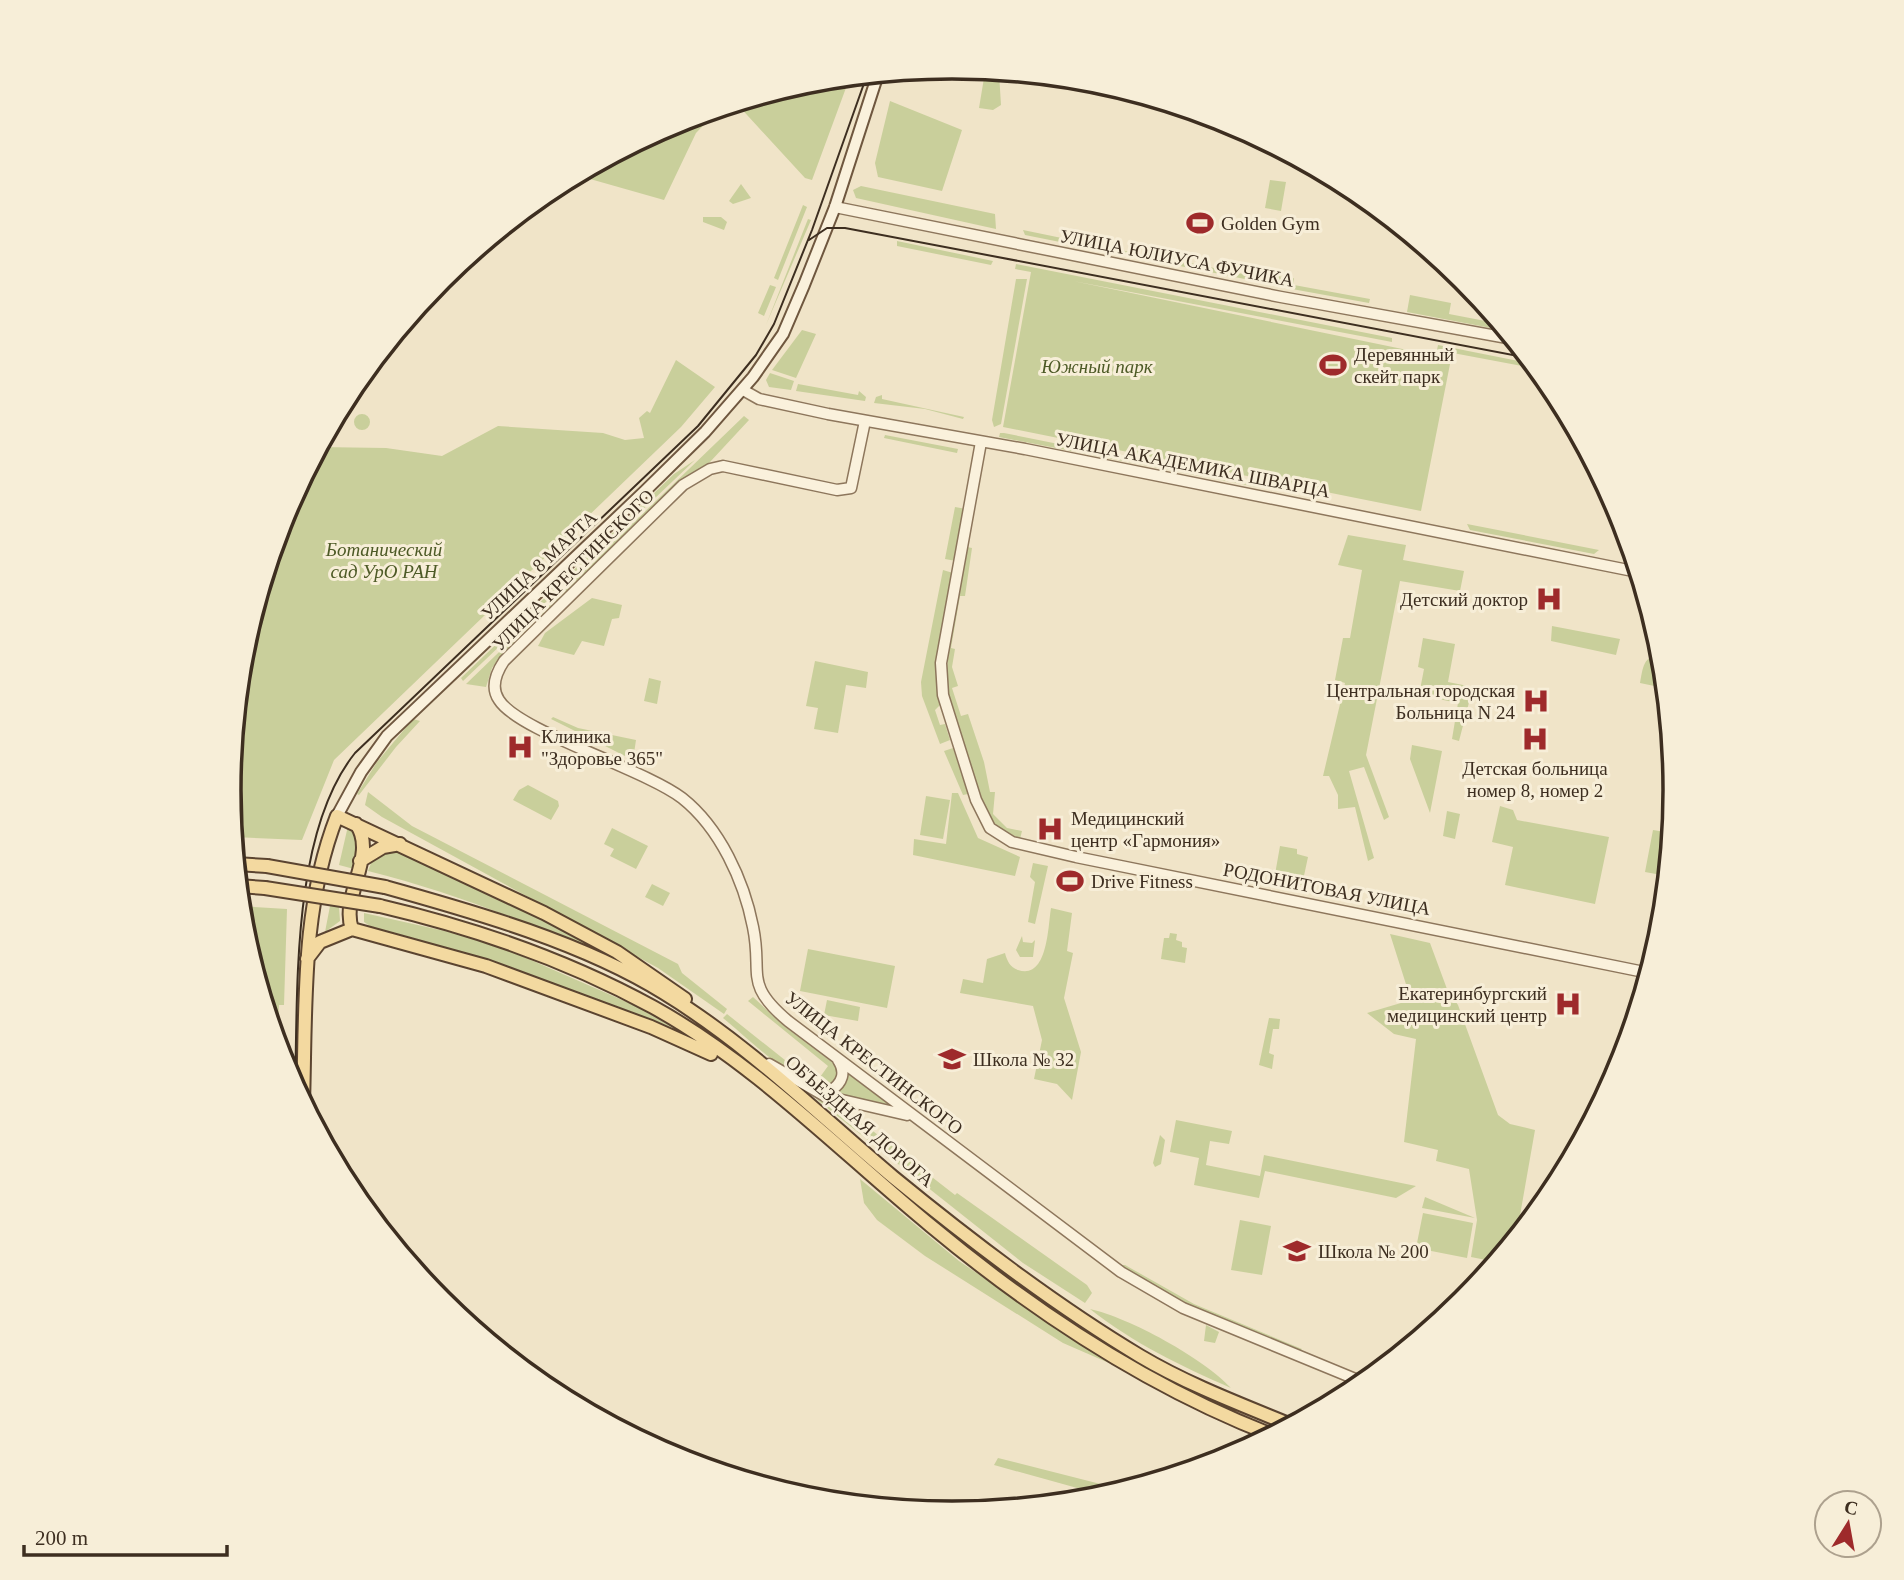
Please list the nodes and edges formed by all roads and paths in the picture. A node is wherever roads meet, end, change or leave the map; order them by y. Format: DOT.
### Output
graph roads {
  1 [pos="875,83"];
  2 [pos="835,207"];
  3 [pos="1500,337"];
  4 [pos="743,390"];
  5 [pos="865,421"];
  6 [pos="981,442"];
  7 [pos="1629,570"];
  8 [pos="337,816"];
  9 [pos="355,824"];
  10 [pos="401,844"];
  11 [pos="360,861"];
  12 [pos="245,865"];
  13 [pos="248,887"];
  14 [pos="352,929"];
  15 [pos="307,959"];
  16 [pos="1640,971"];
  17 [pos="726,1034"];
  18 [pos="753,1054"];
  19 [pos="838,1059"];
  20 [pos="744,1069"];
  21 [pos="304,1082"];
  22 [pos="811,1090"];
  23 [pos="911,1116"];
  24 [pos="1353,1377"];
  25 [pos="1281,1421"];
  26 [pos="1261,1431"];
  1 -- 2 [label="main road, УЛИЦА 8 МАРТА"];
  2 -- 3 [label="street, УЛИЦА ЮЛИУСА ФУЧИКА"];
  2 -- 4 [label="main road, УЛИЦА 8 МАРТА"];
  4 -- 5 [label="street, УЛИЦА АКАДЕМИКА ШВАРЦА"];
  4 -- 8 [label="main road, УЛИЦА 8 МАРТА"];
  5 -- 6 [label="street, УЛИЦА АКАДЕМИКА ШВАРЦА"];
  5 -- 19 [label="street, УЛИЦА КРЕСТИНСКОГО"];
  6 -- 7 [label="street, УЛИЦА АКАДЕМИКА ШВАРЦА"];
  6 -- 16 [label="street, РОДОНИТОВАЯ УЛИЦА"];
  8 -- 9 [label="main road"];
  8 -- 15 [label="main road, УЛИЦА 8 МАРТА"];
  9 -- 10 [label="main road"];
  9 -- 11 [label="main road"];
  10 -- 11 [label="main road"];
  10 -- 17 [label="main road"];
  11 -- 14 [label="main road"];
  12 -- 17 [label="main road, ОБЪЕЗДНАЯ ДОРОГА, bridge"];
  13 -- 20 [label="main road, ОБЪЕЗДНАЯ ДОРОГА, bridge"];
  14 -- 15 [label="main road"];
  14 -- 20 [label="main road"];
  15 -- 21 [label="main road, УЛИЦА 8 МАРТА"];
  17 -- 18 [label="main road, ОБЪЕЗДНАЯ ДОРОГА"];
  18 -- 22 [label="street"];
  18 -- 25 [label="main road, ОБЪЕЗДНАЯ ДОРОГА"];
  19 -- 22 [label="street"];
  19 -- 23 [label="street, УЛИЦА КРЕСТИНСКОГО"];
  20 -- 26 [label="main road, ОБЪЕЗДНАЯ ДОРОГА"];
  22 -- 23 [label="street"];
  23 -- 24 [label="street, УЛИЦА КРЕСТИНСКОГО"];
}
